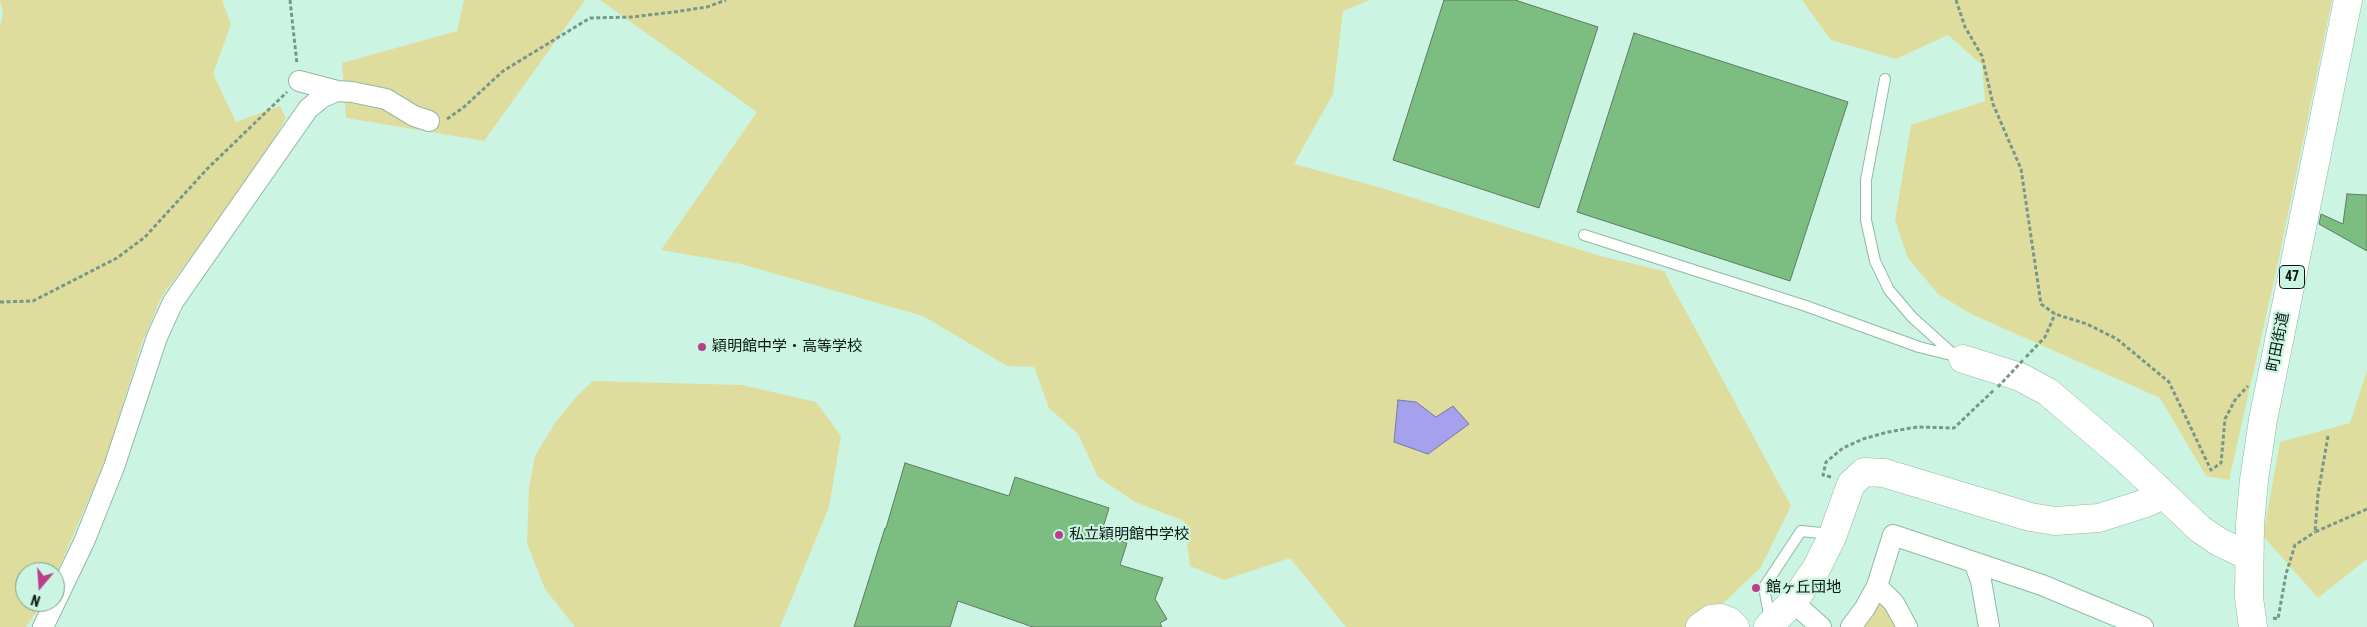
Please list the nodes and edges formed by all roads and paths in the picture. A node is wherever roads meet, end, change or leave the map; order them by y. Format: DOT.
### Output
graph roads {
  1 [pos="726,0"];
  2 [pos="1956,0"];
  3 [pos="2348,0"];
  4 [pos="1885,78"];
  5 [pos="299,81"];
  6 [pos="338,91"];
  7 [pos="429,121"];
  8 [pos="1584,235"];
  9 [pos="0,302"];
  10 [pos="2055,314"];
  11 [pos="1959,357"];
  12 [pos="2253,383"];
  13 [pos="1998,387"];
  14 [pos="1989,396"];
  15 [pos="2328,436"];
  16 [pos="1851,484"];
  17 [pos="2162,495"];
  18 [pos="2367,509"];
  19 [pos="2315,532"];
  20 [pos="1832,537"];
  21 [pos="2249,556"];
  22 [pos="1974,562"];
  23 [pos="1877,586"];
  24 [pos="1792,602"];
  25 [pos="2252,617"];
  26 [pos="1770,626"];
  27 [pos="43,627"];
  28 [pos="1700,627"];
  29 [pos="1735,627"];
  30 [pos="1821,627"];
  31 [pos="1851,627"];
  32 [pos="1907,627"];
  33 [pos="1990,627"];
  34 [pos="2143,627"];
  1 -- 7 [label="path"];
  2 -- 10 [label="path"];
  3 -- 21 [label="street, 町田街道 / 47"];
  4 -- 11 [label="lane"];
  5 -- 6 [label="street"];
  5 -- 9 [label="path"];
  6 -- 7 [label="street"];
  6 -- 27 [label="street"];
  8 -- 11 [label="lane"];
  10 -- 12 [label="path"];
  10 -- 13 [label="path, bridge"];
  11 -- 17 [label="street"];
  14 -- 16 [label="path"];
  15 -- 19 [label="path"];
  16 -- 17 [label="street"];
  16 -- 20 [label="street"];
  17 -- 21 [label="street"];
  18 -- 19 [label="path"];
  19 -- 25 [label="path"];
  20 -- 24 [label="street"];
  20 -- 26 [label="lane"];
  21 -- 25 [label="street, 町田街道 / 47"];
  22 -- 23 [label="street"];
  22 -- 33 [label="street"];
  22 -- 34 [label="street"];
  23 -- 31 [label="street"];
  23 -- 32 [label="street"];
  24 -- 26 [label="street"];
  24 -- 30 [label="street"];
  28 -- 29 [label="street"];
}
